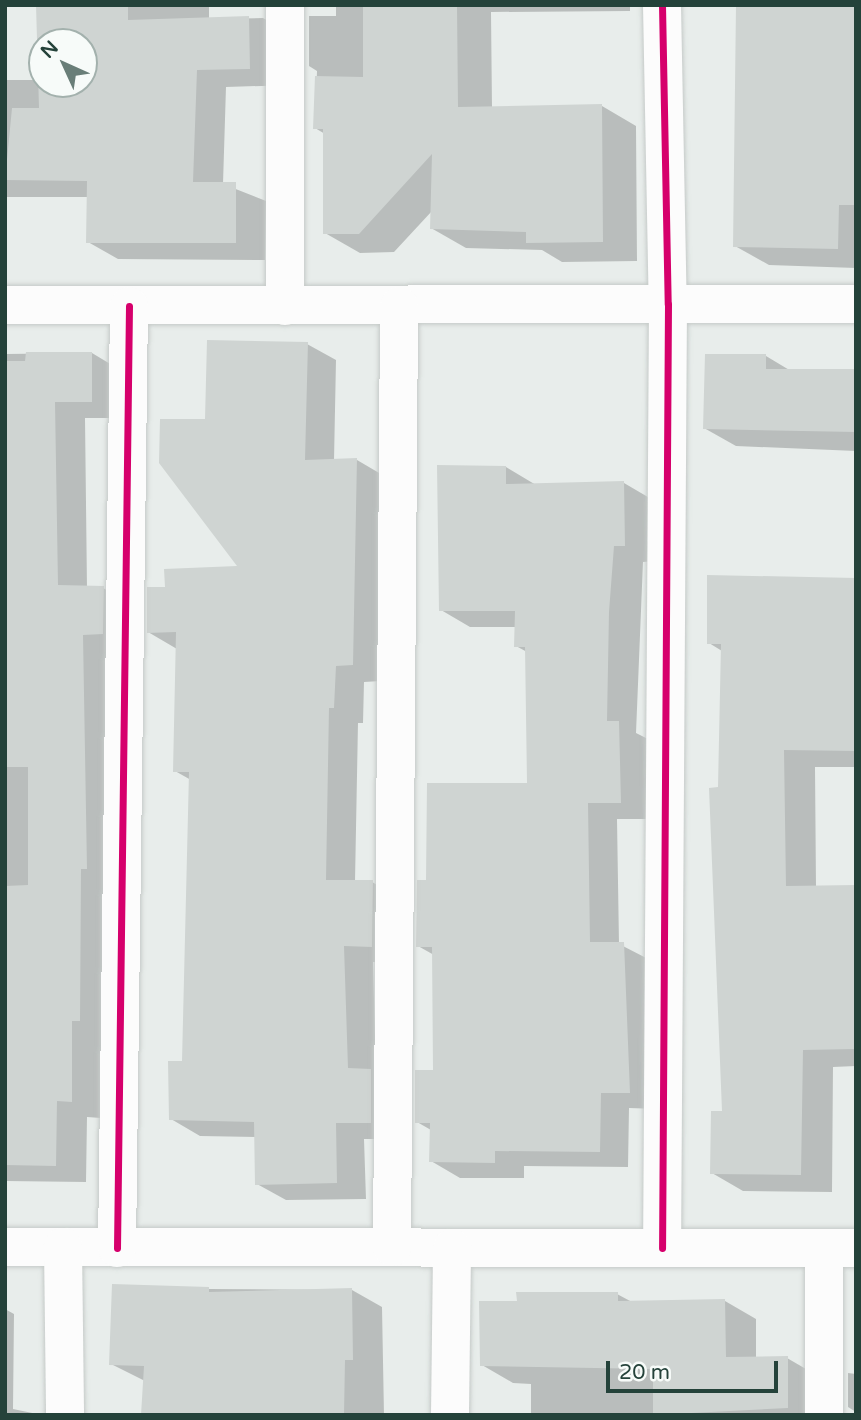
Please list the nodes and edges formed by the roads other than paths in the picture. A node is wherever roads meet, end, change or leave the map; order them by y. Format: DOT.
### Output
graph roads {
  1 [pos="285,5"];
  2 [pos="662,5"];
  3 [pos="668,304"];
  4 [pos="856,304"];
  5 [pos="5,305"];
  6 [pos="129,306"];
  7 [pos="285,306"];
  8 [pos="399,306"];
  9 [pos="5,1247"];
  10 [pos="63,1247"];
  11 [pos="392,1247"];
  12 [pos="117,1248"];
  13 [pos="452,1248"];
  14 [pos="662,1248"];
  15 [pos="840,1248"];
  16 [pos="65,1415"];
  17 [pos="450,1415"];
  18 [pos="824,1415"];
  1 -- 7 [label="street"];
  2 -- 3 [label="street"];
  3 -- 4 [label="street"];
  3 -- 8 [label="street"];
  3 -- 14 [label="street"];
  5 -- 6 [label="street"];
  6 -- 7 [label="street"];
  6 -- 12 [label="street"];
  7 -- 8 [label="street"];
  8 -- 11 [label="street"];
  9 -- 10 [label="street"];
  10 -- 12 [label="street"];
  10 -- 16 [label="street"];
  11 -- 12 [label="street"];
  11 -- 13 [label="street"];
  13 -- 14 [label="street"];
  13 -- 17 [label="street"];
  14 -- 15 [label="street"];
  15 -- 18 [label="street"];
}
